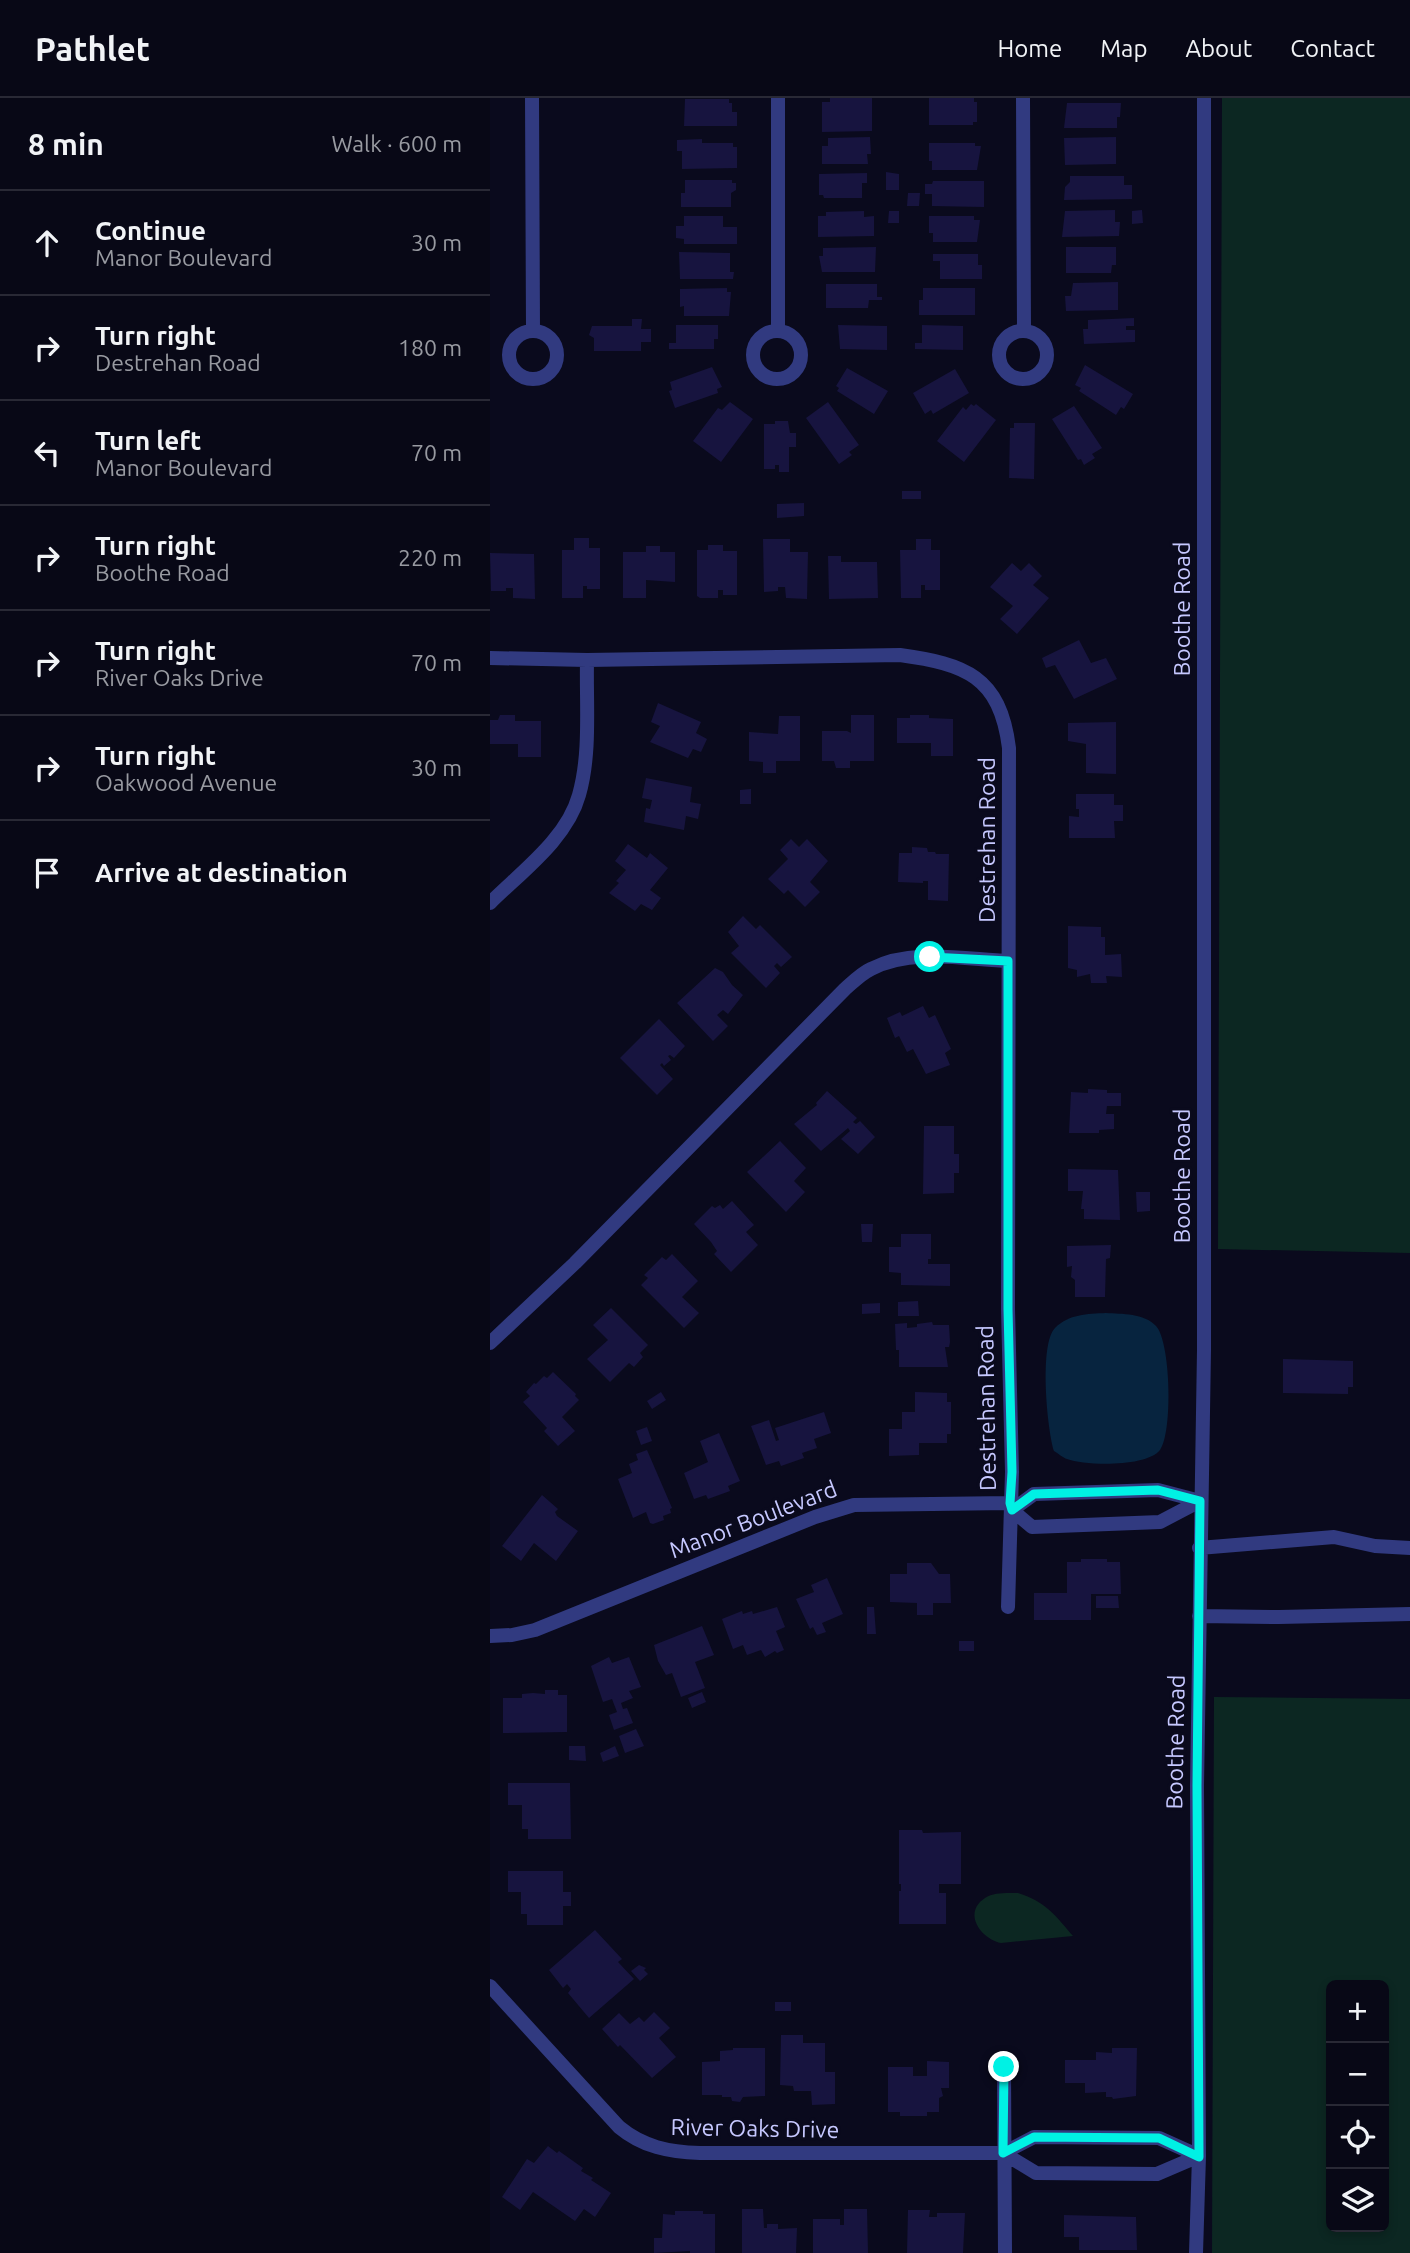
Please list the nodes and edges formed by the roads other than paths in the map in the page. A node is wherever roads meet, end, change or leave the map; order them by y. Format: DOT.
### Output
graph roads {
  1 [pos="532,98"];
  2 [pos="778,98"];
  3 [pos="1023,98"];
  4 [pos="1204,98"];
  5 [pos="533,331"];
  6 [pos="778,331"];
  7 [pos="1024,331"];
  8 [pos="490,658"];
  9 [pos="587,660"];
  10 [pos="490,903"];
  11 [pos="1008,961"];
  12 [pos="490,1343"];
  13 [pos="1200,1501"];
  14 [pos="1011,1507"];
  15 [pos="1199,1548"];
  16 [pos="1410,1548"];
  17 [pos="1007,1607"];
  18 [pos="1410,1614"];
  19 [pos="1199,1616"];
  20 [pos="490,1636"];
  21 [pos="490,1986"];
  22 [pos="1004,2067"];
  23 [pos="1003,2153"];
  24 [pos="1199,2157"];
  25 [pos="1005,2253"];
  26 [pos="1196,2253"];
  1 -- 5 [label="street"];
  2 -- 6 [label="street"];
  3 -- 7 [label="street"];
  4 -- 13 [label="street, Boothe Road"];
  8 -- 9 [label="street, Destrehan Road"];
  9 -- 10 [label="street"];
  9 -- 11 [label="street, Destrehan Road"];
  11 -- 12 [label="street"];
  11 -- 14 [label="street, Destrehan Road"];
  13 -- 14 [label="street, Manor Boulevard"];
  13 -- 14 [label="street"];
  13 -- 15 [label="street, Boothe Road"];
  14 -- 17 [label="street, Destrehan Road"];
  14 -- 20 [label="street, Manor Boulevard"];
  15 -- 16 [label="street"];
  15 -- 19 [label="street, Boothe Road"];
  18 -- 19 [label="street"];
  19 -- 24 [label="street, Boothe Road"];
  21 -- 23 [label="street, River Oaks Drive"];
  22 -- 23 [label="street"];
  23 -- 24 [label="street, River Oaks Drive"];
  23 -- 24 [label="street"];
  23 -- 25 [label="street"];
  24 -- 26 [label="street, Boothe Road"];
}
